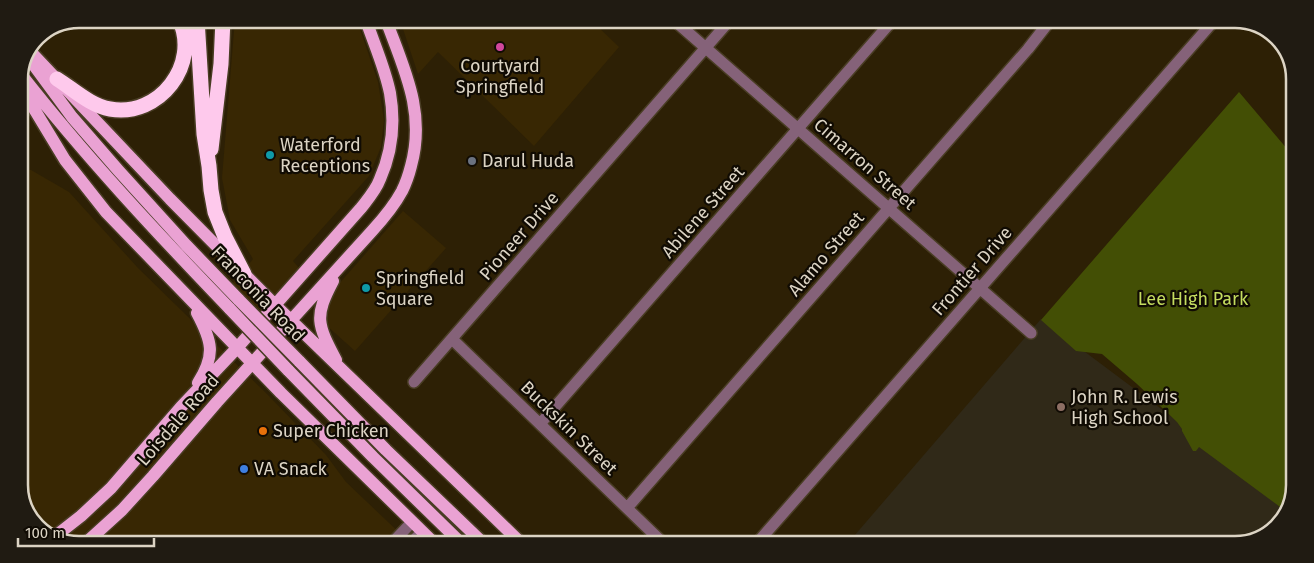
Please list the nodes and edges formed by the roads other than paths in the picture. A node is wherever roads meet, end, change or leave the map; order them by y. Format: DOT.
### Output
graph roads {
  1 [pos="182,28"];
  2 [pos="198,28"];
  3 [pos="223,28"];
  4 [pos="369,28"];
  5 [pos="389,28"];
  6 [pos="683,28"];
  7 [pos="723,28"];
  8 [pos="886,28"];
  9 [pos="1044,28"];
  10 [pos="1208,28"];
  11 [pos="706,48"];
  12 [pos="34,54"];
  13 [pos="30,61"];
  14 [pos="57,78"];
  15 [pos="28,83"];
  16 [pos="28,99"];
  17 [pos="798,129"];
  18 [pos="209,166"];
  19 [pos="889,208"];
  20 [pos="340,268"];
  21 [pos="244,274"];
  22 [pos="980,288"];
  23 [pos="190,300"];
  24 [pos="235,305"];
  25 [pos="275,305"];
  26 [pos="290,320"];
  27 [pos="1031,333"];
  28 [pos="452,339"];
  29 [pos="237,348"];
  30 [pos="252,363"];
  31 [pos="341,369"];
  32 [pos="414,382"];
  33 [pos="181,407"];
  34 [pos="540,424"];
  35 [pos="628,508"];
  36 [pos="412,522"];
  37 [pos="60,532"];
  38 [pos="422,532"];
  39 [pos="94,536"];
  40 [pos="399,536"];
  41 [pos="418,536"];
  42 [pos="426,536"];
  43 [pos="455,536"];
  44 [pos="475,536"];
  45 [pos="514,536"];
  46 [pos="656,536"];
  47 [pos="763,536"];
  1 -- 14 [label="highway"];
  2 -- 18 [label="highway"];
  3 -- 18 [label="highway"];
  4 -- 25 [label="main road, Loisdale Road"];
  5 -- 20 [label="main road"];
  6 -- 11 [label="street, Cimarron Street"];
  7 -- 11 [label="street, Pioneer Drive"];
  8 -- 17 [label="street, Abilene Street"];
  9 -- 19 [label="street, Alamo Street"];
  10 -- 22 [label="street, Frontier Drive"];
  11 -- 17 [label="street, Cimarron Street"];
  11 -- 28 [label="street, Pioneer Drive"];
  12 -- 14 [label="main road, Franconia Road"];
  13 -- 24 [label="main road, Franconia Road"];
  14 -- 21 [label="main road, Franconia Road"];
  15 -- 24 [label="main road, Franconia Road"];
  16 -- 23 [label="main road"];
  17 -- 19 [label="street, Cimarron Street"];
  17 -- 34 [label="street, Abilene Street"];
  18 -- 21 [label="highway"];
  19 -- 22 [label="street, Cimarron Street"];
  19 -- 35 [label="street, Alamo Street"];
  20 -- 26 [label="main road, Loisdale Road"];
  20 -- 31 [label="main road"];
  21 -- 25 [label="main road, Franconia Road"];
  22 -- 27 [label="street, Cimarron Street"];
  22 -- 47 [label="street, Frontier Drive"];
  23 -- 29 [label="main road"];
  23 -- 33 [label="main road"];
  24 -- 43 [label="main road, Franconia Road, bridge"];
  24 -- 44 [label="main road, Franconia Road, bridge"];
  25 -- 26 [label="main road, Franconia Road"];
  25 -- 29 [label="main road, Loisdale Road"];
  26 -- 30 [label="main road, Loisdale Road"];
  26 -- 31 [label="main road, Franconia Road"];
  28 -- 32 [label="street, Pioneer Drive"];
  28 -- 34 [label="street, Buckskin Street"];
  29 -- 30 [label="main road"];
  29 -- 33 [label="main road, Loisdale Road"];
  30 -- 36 [label="main road"];
  30 -- 39 [label="main road, Loisdale Road"];
  31 -- 45 [label="main road, Franconia Road"];
  33 -- 37 [label="main road, Loisdale Road"];
  34 -- 35 [label="street, Buckskin Street"];
  35 -- 46 [label="street, Buckskin Street"];
  36 -- 38 [label="main road"];
  36 -- 40 [label="street"];
  38 -- 41 [label="street"];
  38 -- 42 [label="main road"];
}
